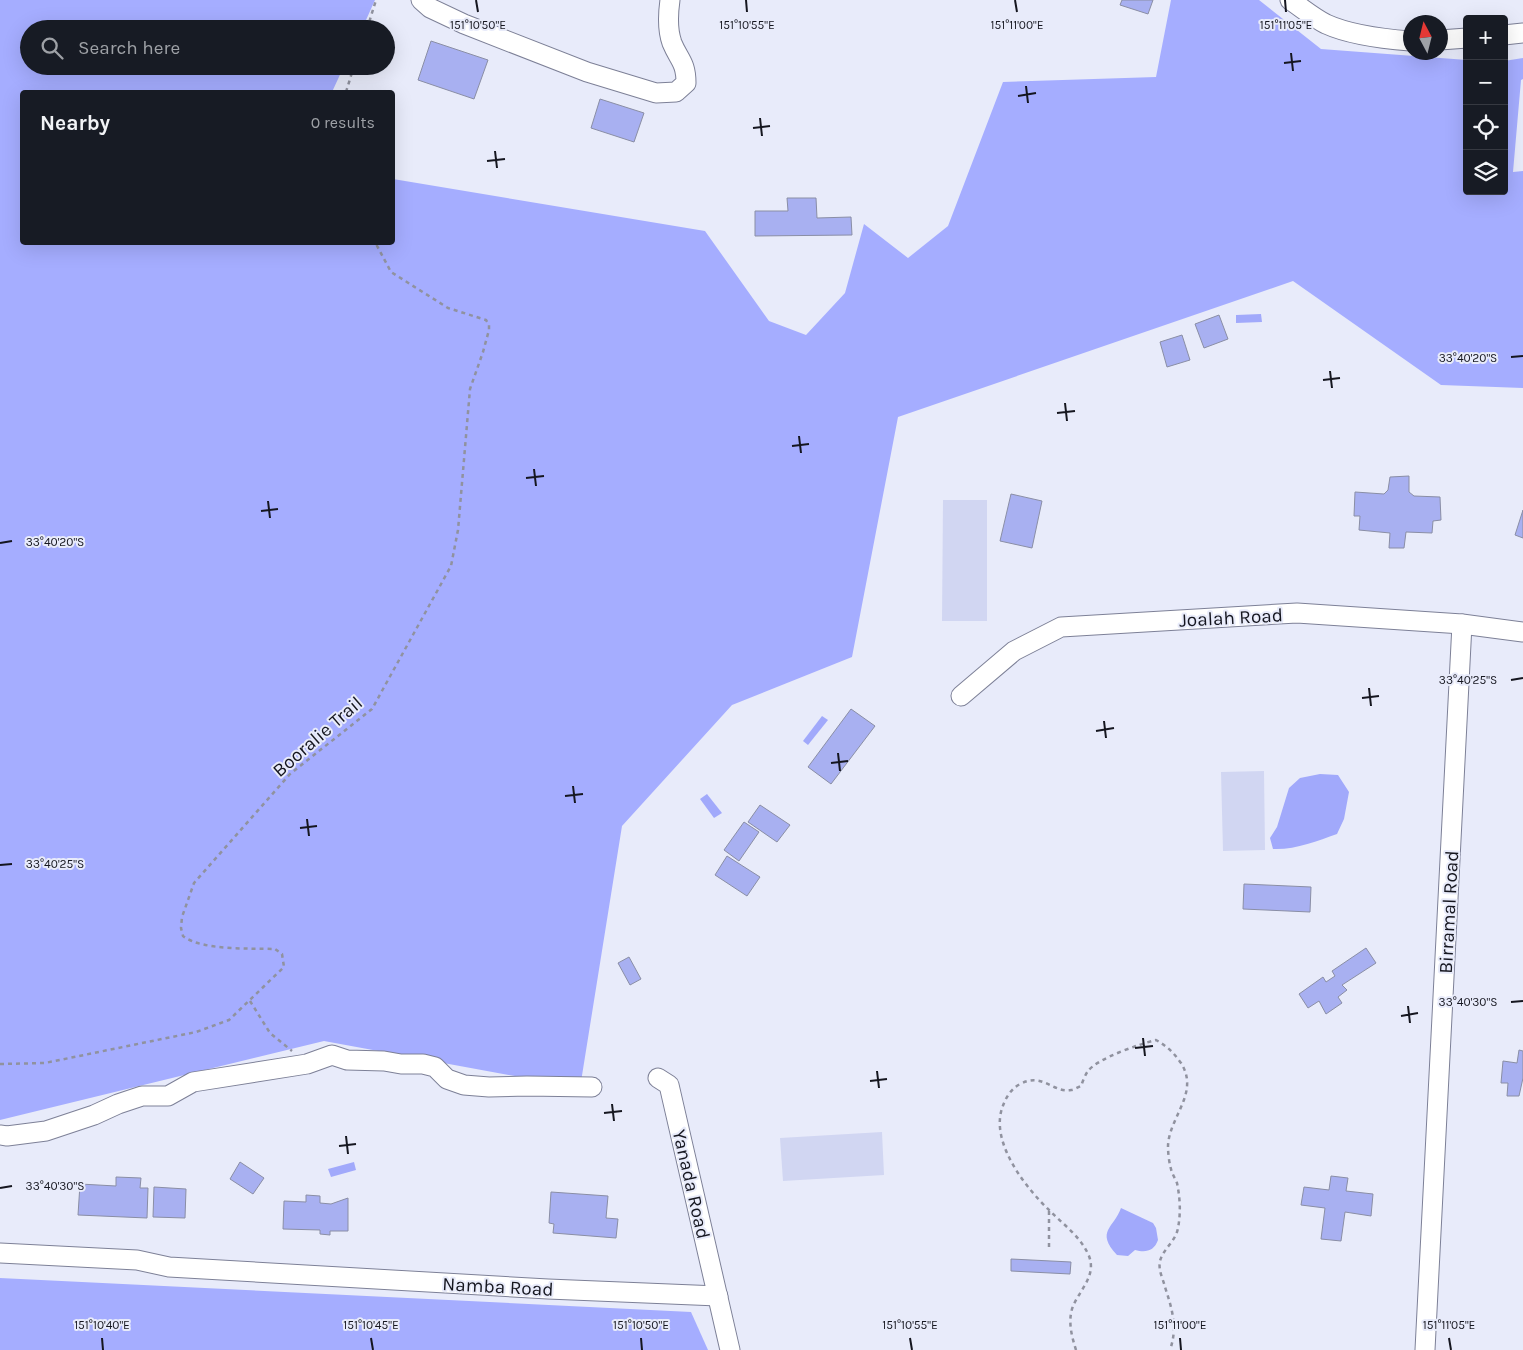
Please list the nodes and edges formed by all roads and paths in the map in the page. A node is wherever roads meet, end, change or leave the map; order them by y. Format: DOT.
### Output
graph roads {
  1 [pos="376,0"];
  2 [pos="421,0"];
  3 [pos="670,0"];
  4 [pos="1290,0"];
  5 [pos="369,20"];
  6 [pos="1523,33"];
  7 [pos="1508,35"];
  8 [pos="1463,38"];
  9 [pos="1448,39"];
  10 [pos="1403,41"];
  11 [pos="351,75"];
  12 [pos="347,90"];
  13 [pos="376,245"];
  14 [pos="1462,624"];
  15 [pos="1523,632"];
  16 [pos="961,696"];
  17 [pos="250,1001"];
  18 [pos="0,1064"];
  19 [pos="307,1064"];
  20 [pos="658,1078"];
  21 [pos="592,1087"];
  22 [pos="0,1135"];
  23 [pos="1049,1210"];
  24 [pos="1049,1247"];
  25 [pos="0,1253"];
  26 [pos="718,1296"];
  27 [pos="730,1350"];
  28 [pos="1076,1350"];
  29 [pos="1170,1350"];
  30 [pos="1425,1350"];
  1 -- 5 [label="path"];
  2 -- 3 [label="street"];
  4 -- 10 [label="street"];
  6 -- 7 [label="street"];
  8 -- 9 [label="street"];
  11 -- 12 [label="path"];
  13 -- 17 [label="path, Booralie Trail"];
  14 -- 15 [label="street, Joalah Road"];
  14 -- 16 [label="street, Joalah Road"];
  14 -- 30 [label="street, Birramal Road"];
  17 -- 18 [label="path, Booralie Trail"];
  17 -- 19 [label="path"];
  19 -- 21 [label="street"];
  19 -- 22 [label="street"];
  20 -- 26 [label="street, Yanada Road"];
  23 -- 24 [label="path"];
  23 -- 28 [label="path"];
  23 -- 29 [label="path"];
  25 -- 26 [label="street, Namba Road"];
  26 -- 27 [label="street"];
}
